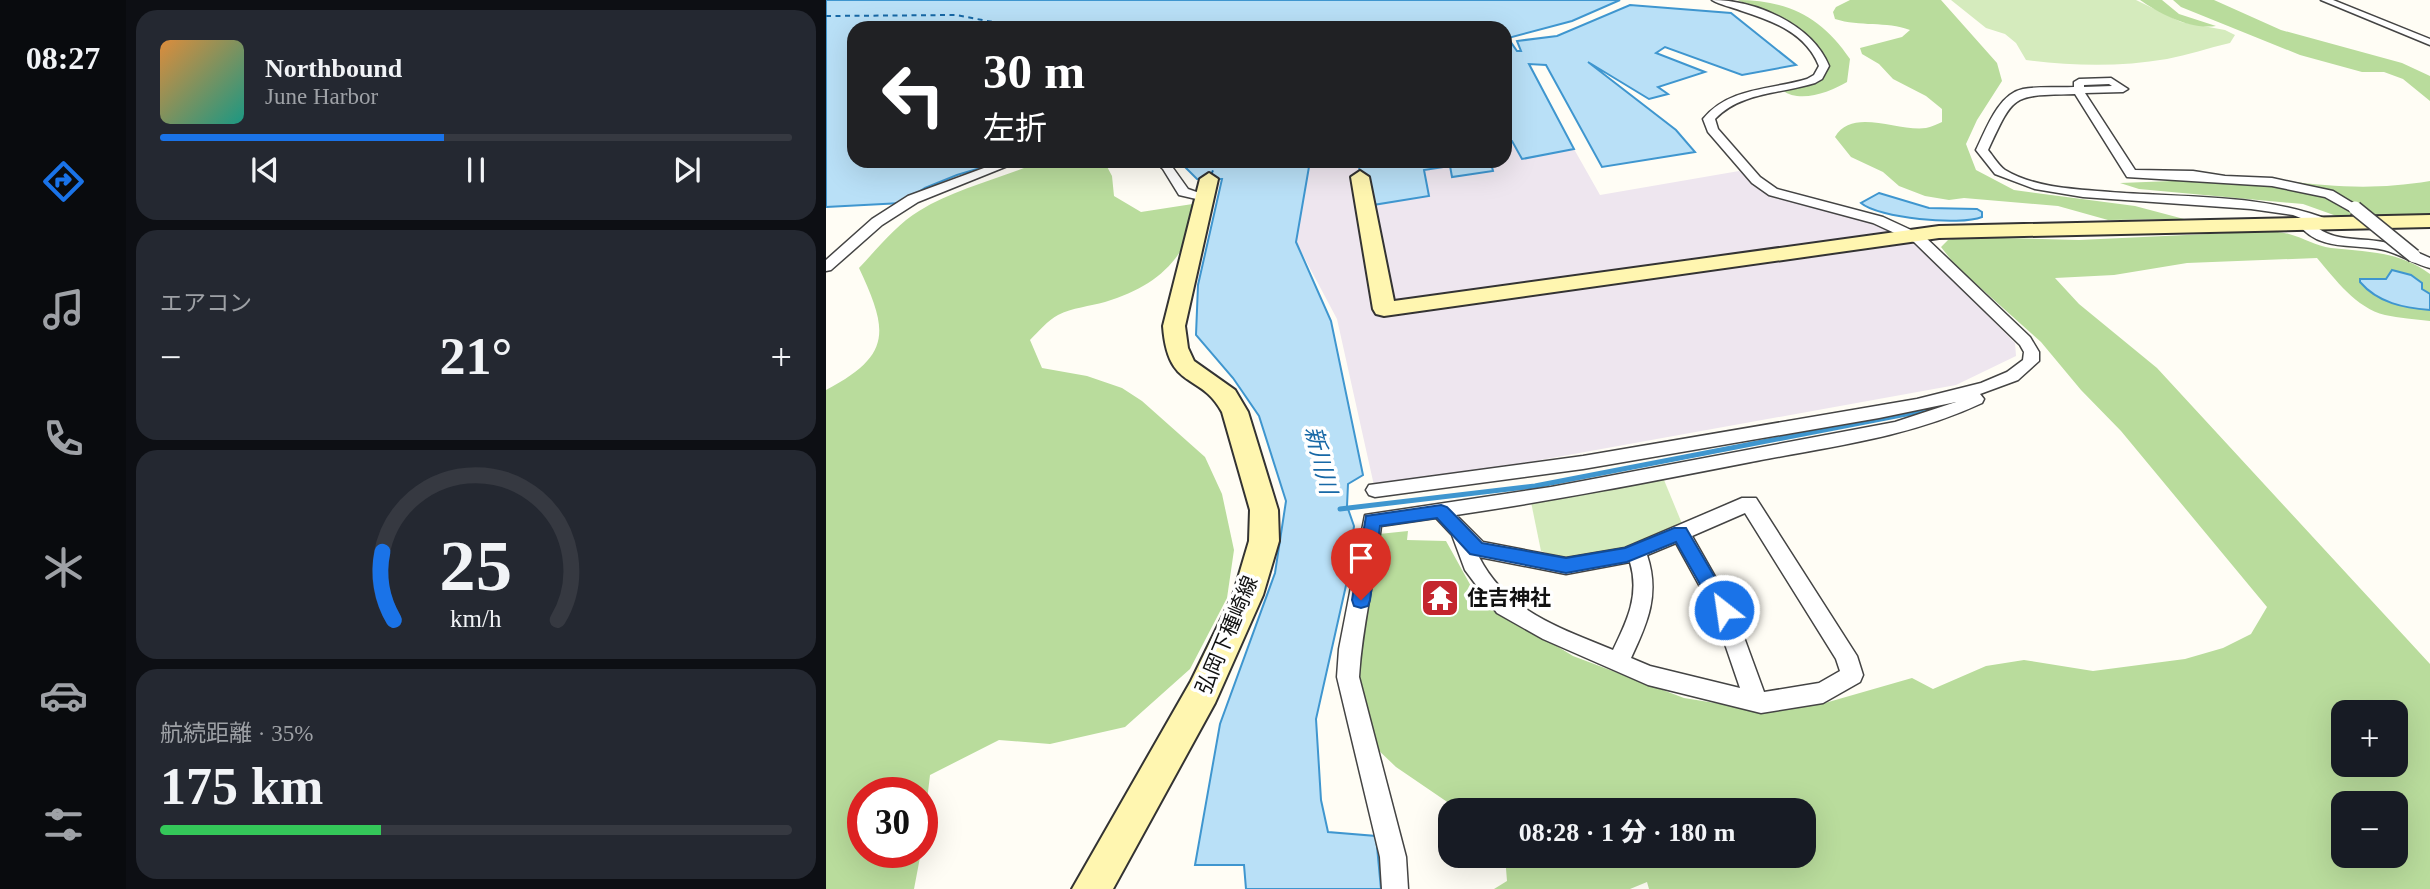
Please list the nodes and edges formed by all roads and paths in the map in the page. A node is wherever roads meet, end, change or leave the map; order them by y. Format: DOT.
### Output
graph roads {
  1 [pos="1716,0"];
  2 [pos="2325,0"];
  3 [pos="2430,42"];
  4 [pos="995,168"];
  5 [pos="1169,168"];
  6 [pos="1360,177"];
  7 [pos="1207,188"];
  8 [pos="2430,221"];
  9 [pos="2305,224"];
  10 [pos="2327,224"];
  11 [pos="1914,237"];
  12 [pos="2414,256"];
  13 [pos="2430,264"];
  14 [pos="826,267"];
  15 [pos="1981,389"];
  16 [pos="1375,490"];
  17 [pos="1441,511"];
  18 [pos="1461,533"];
  19 [pos="1680,533"];
  20 [pos="1636,551"];
  21 [pos="1618,663"];
  22 [pos="1756,701"];
  23 [pos="1092,889"];
  24 [pos="1395,889"];
  1 -- 11 [label="street"];
  2 -- 3 [label="street"];
  4 -- 14 [label="street"];
  5 -- 7 [label="street"];
  6 -- 11 [label="street"];
  7 -- 23 [label="main road, 弘岡下種崎線"];
  8 -- 10 [label="street"];
  9 -- 10 [label="street"];
  9 -- 11 [label="main road"];
  9 -- 12 [label="street"];
  10 -- 12 [label="street, bridge"];
  11 -- 15 [label="street"];
  12 -- 13 [label="street"];
  15 -- 16 [label="street"];
  15 -- 17 [label="street"];
  17 -- 18 [label="street"];
  17 -- 24 [label="street"];
  18 -- 20 [label="street"];
  18 -- 21 [label="street"];
  19 -- 20 [label="street"];
  19 -- 22 [label="street"];
  19 -- 22 [label="street"];
  20 -- 21 [label="street"];
  21 -- 22 [label="street"];
}
